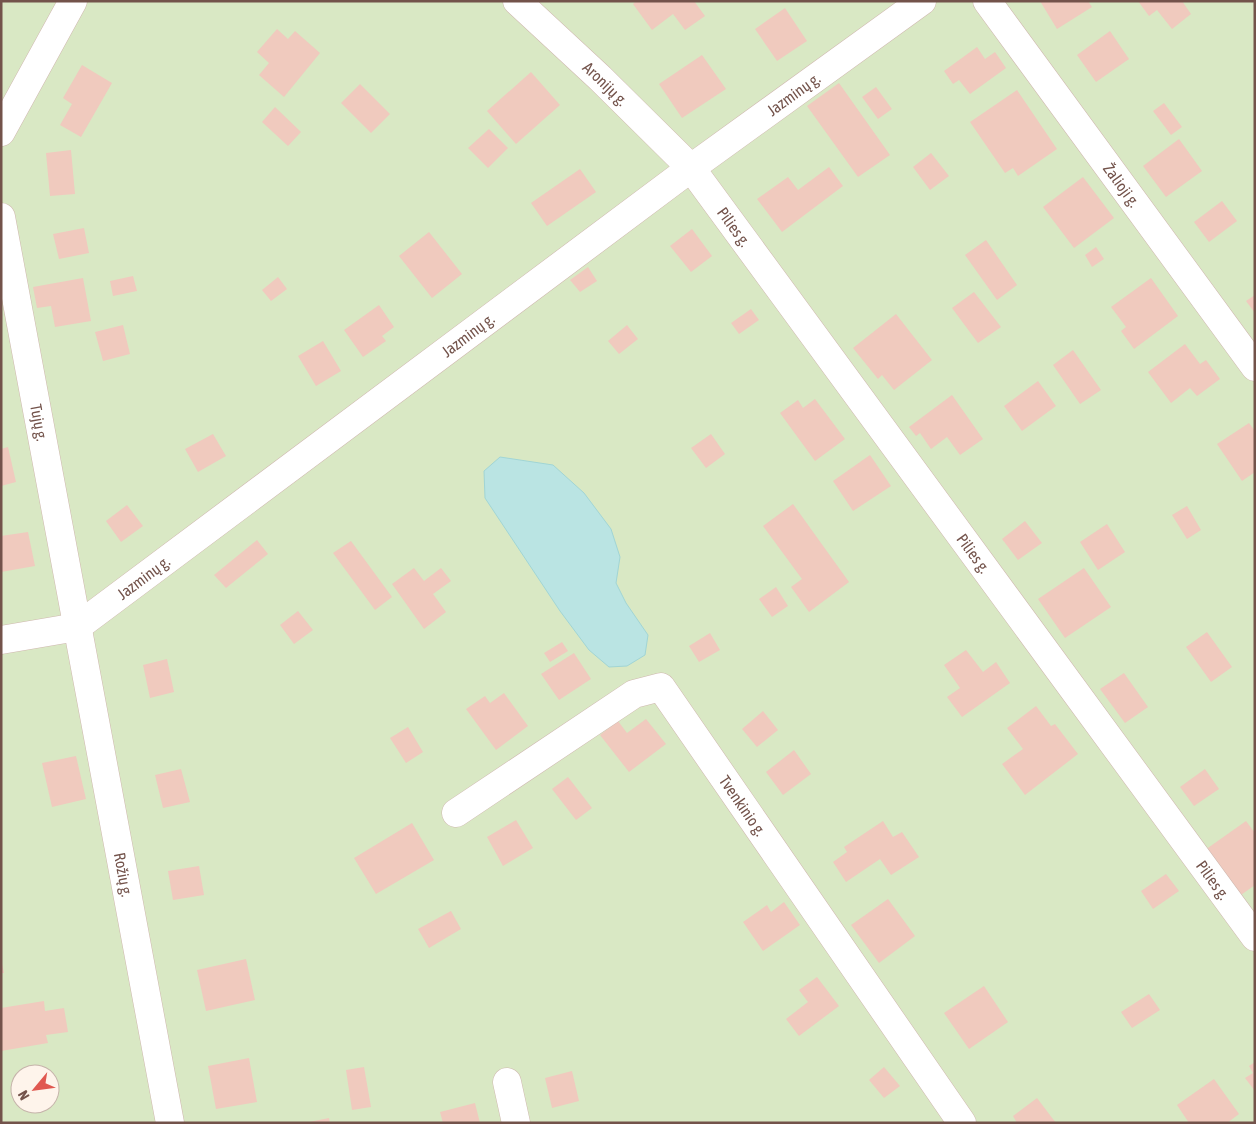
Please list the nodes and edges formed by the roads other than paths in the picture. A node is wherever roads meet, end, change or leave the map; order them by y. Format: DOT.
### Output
graph roads {
  1 [pos="73,1"];
  2 [pos="517,1"];
  3 [pos="922,1"];
  4 [pos="987,1"];
  5 [pos="1,132"];
  6 [pos="691,168"];
  7 [pos="1,217"];
  8 [pos="1255,367"];
  9 [pos="76,627"];
  10 [pos="1,640"];
  11 [pos="456,813"];
  12 [pos="1255,937"];
  13 [pos="507,1082"];
  14 [pos="170,1123"];
  15 [pos="516,1123"];
  16 [pos="962,1123"];
  1 -- 5 [label="street"];
  2 -- 6 [label="street, Aronijų g."];
  3 -- 6 [label="street, Jazminų g."];
  4 -- 8 [label="street, Žalioji g."];
  6 -- 9 [label="street, Jazminų g."];
  6 -- 12 [label="street, Pilies g."];
  7 -- 9 [label="street, Tujų g."];
  9 -- 10 [label="street, Jazminų g."];
  9 -- 14 [label="street, Rožių g."];
  11 -- 16 [label="street, Tvenkinio g."];
  13 -- 15 [label="street"];
}
